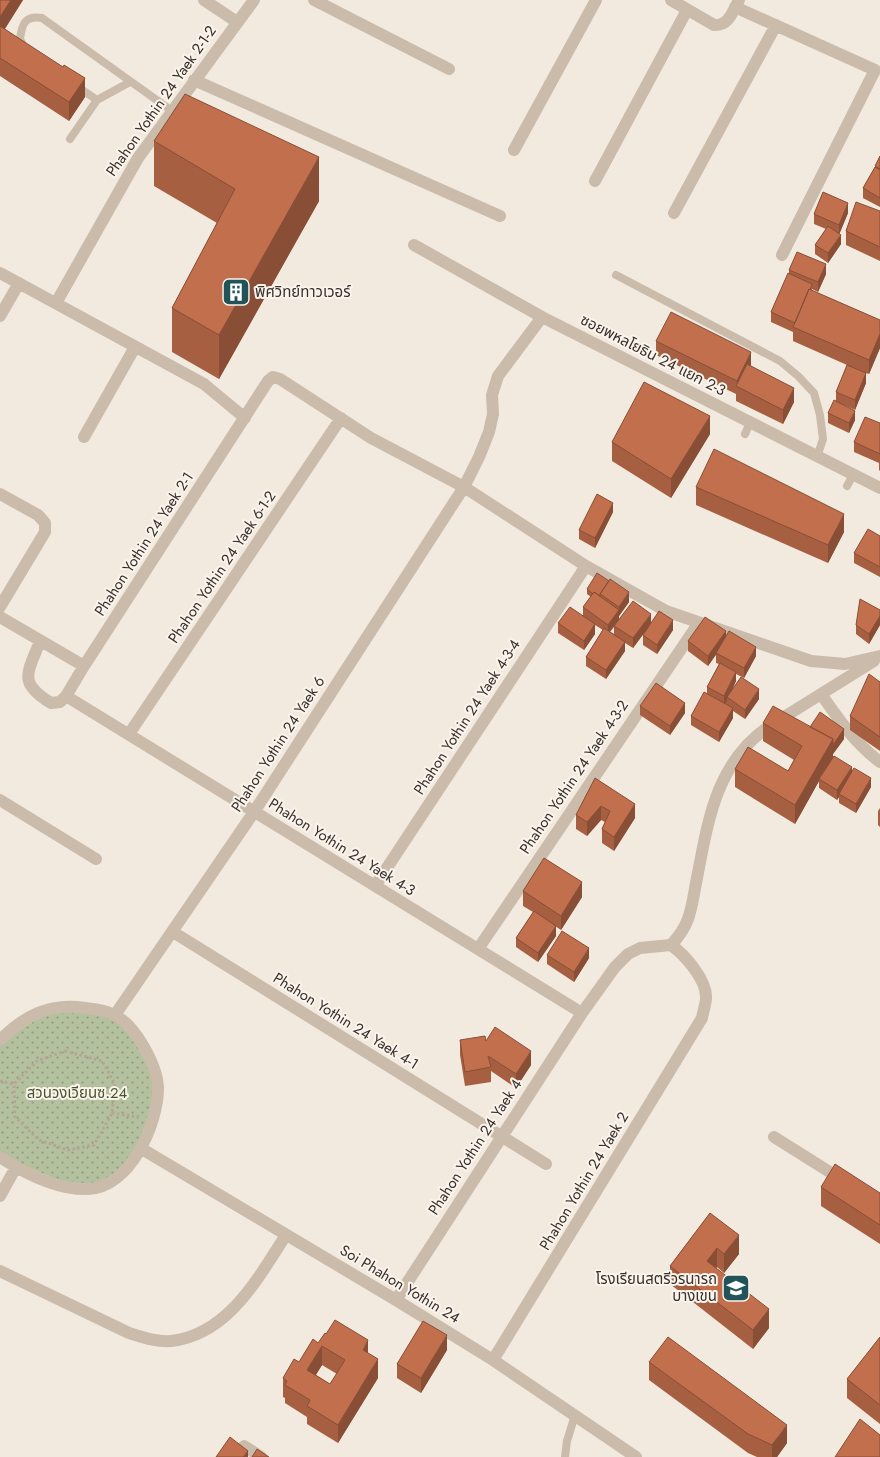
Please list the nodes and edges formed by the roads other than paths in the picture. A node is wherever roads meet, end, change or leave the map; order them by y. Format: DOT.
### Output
graph roads {
  1 [pos="204,0"];
  2 [pos="254,0"];
  3 [pos="314,0"];
  4 [pos="596,0"];
  5 [pos="671,0"];
  6 [pos="737,3"];
  7 [pos="687,10"];
  8 [pos="238,22"];
  9 [pos="776,25"];
  10 [pos="32,54"];
  11 [pos="878,65"];
  12 [pos="449,69"];
  13 [pos="68,80"];
  14 [pos="194,80"];
  15 [pos="130,82"];
  16 [pos="97,100"];
  17 [pos="172,111"];
  18 [pos="70,140"];
  19 [pos="514,150"];
  20 [pos="595,181"];
  21 [pos="674,214"];
  22 [pos="500,216"];
  23 [pos="414,245"];
  24 [pos="782,255"];
  25 [pos="0,273"];
  26 [pos="616,275"];
  27 [pos="19,283"];
  28 [pos="56,303"];
  29 [pos="0,316"];
  30 [pos="542,317"];
  31 [pos="135,346"];
  32 [pos="245,418"];
  33 [pos="341,418"];
  34 [pos="84,437"];
  35 [pos="817,456"];
  36 [pos="464,487"];
  37 [pos="880,488"];
  38 [pos="0,494"];
  39 [pos="586,566"];
  40 [pos="0,607"];
  41 [pos="0,618"];
  42 [pos="698,624"];
  43 [pos="40,641"];
  44 [pos="880,657"];
  45 [pos="84,666"];
  46 [pos="69,693"];
  47 [pos="821,694"];
  48 [pos="129,734"];
  49 [pos="880,762"];
  50 [pos="0,800"];
  51 [pos="254,812"];
  52 [pos="96,860"];
  53 [pos="375,886"];
  54 [pos="173,932"];
  55 [pos="671,944"];
  56 [pos="478,949"];
  57 [pos="582,1013"];
  58 [pos="115,1015"];
  59 [pos="0,1040"];
  60 [pos="774,1136"];
  61 [pos="502,1137"];
  62 [pos="142,1149"];
  63 [pos="0,1157"];
  64 [pos="546,1164"];
  65 [pos="16,1167"];
  66 [pos="855,1188"];
  67 [pos="0,1196"];
  68 [pos="286,1235"];
  69 [pos="0,1271"];
  70 [pos="396,1300"];
  71 [pos="494,1360"];
  72 [pos="575,1415"];
  73 [pos="244,1446"];
  74 [pos="261,1457"];
  75 [pos="565,1457"];
  76 [pos="636,1457"];
  1 -- 8 [label="street"];
  2 -- 8 [label="street, Phahon Yothin 24 Yaek 2-1-2"];
  3 -- 12 [label="street"];
  4 -- 19 [label="street"];
  5 -- 7 [label="street"];
  6 -- 7 [label="street"];
  6 -- 9 [label="street"];
  7 -- 20 [label="street"];
  8 -- 14 [label="street, Phahon Yothin 24 Yaek 2-1-2"];
  9 -- 11 [label="street"];
  9 -- 21 [label="street"];
  10 -- 15 [label="lane"];
  11 -- 24 [label="street"];
  13 -- 16 [label="lane"];
  14 -- 17 [label="street, Phahon Yothin 24 Yaek 2-1-2"];
  14 -- 22 [label="street"];
  15 -- 16 [label="lane"];
  15 -- 17 [label="lane"];
  16 -- 18 [label="lane"];
  17 -- 28 [label="street, Phahon Yothin 24 Yaek 2-1-2"];
  23 -- 30 [label="street, ซอยพหลโยธิน 24 แยก 2-3"];
  25 -- 27 [label="street"];
  26 -- 35 [label="lane"];
  27 -- 28 [label="street"];
  27 -- 29 [label="street"];
  28 -- 31 [label="street"];
  30 -- 35 [label="street, ซอยพหลโยธิน 24 แยก 2-3"];
  30 -- 36 [label="street, Phahon Yothin 24 Yaek 6"];
  31 -- 32 [label="street"];
  31 -- 34 [label="street"];
  32 -- 33 [label="street, Phahon Yothin 24 Yaek 2-1"];
  32 -- 45 [label="street, Phahon Yothin 24 Yaek 2-1"];
  33 -- 36 [label="street, Phahon Yothin 24 Yaek 2-1"];
  33 -- 48 [label="street, Phahon Yothin 24 Yaek 6-1-2"];
  35 -- 37 [label="street, ซอยพหลโยธิน 24 แยก 2-3"];
  36 -- 39 [label="street, Phahon Yothin 24 Yaek 2-1"];
  36 -- 51 [label="street, Phahon Yothin 24 Yaek 6"];
  38 -- 40 [label="street"];
  39 -- 42 [label="street, Phahon Yothin 24 Yaek 2-1"];
  39 -- 53 [label="street, Phahon Yothin 24 Yaek 4-3-4"];
  41 -- 43 [label="street"];
  42 -- 44 [label="street, Phahon Yothin 24 Yaek 2-1"];
  42 -- 56 [label="street, Phahon Yothin 24 Yaek 4-3-2"];
  43 -- 45 [label="street"];
  43 -- 46 [label="street"];
  44 -- 47 [label="street"];
  45 -- 46 [label="street, Phahon Yothin 24 Yaek 2-1"];
  46 -- 48 [label="street, Phahon Yothin 24 Yaek 4-3"];
  47 -- 49 [label="street"];
  47 -- 55 [label="street"];
  48 -- 51 [label="street, Phahon Yothin 24 Yaek 4-3"];
  50 -- 52 [label="street"];
  51 -- 53 [label="street, Phahon Yothin 24 Yaek 4-3"];
  51 -- 54 [label="street, Phahon Yothin 24 Yaek 6"];
  53 -- 56 [label="street, Phahon Yothin 24 Yaek 4-3"];
  54 -- 58 [label="street, Phahon Yothin 24 Yaek 6"];
  54 -- 61 [label="street, Phahon Yothin 24 Yaek 4-1"];
  55 -- 57 [label="street"];
  55 -- 71 [label="street, Phahon Yothin 24 Yaek 2"];
  56 -- 57 [label="street, Phahon Yothin 24 Yaek 4-3"];
  57 -- 61 [label="street, Phahon Yothin 24 Yaek 4"];
  58 -- 59 [label="street"];
  58 -- 62 [label="street"];
  60 -- 66 [label="street"];
  61 -- 64 [label="street, Phahon Yothin 24 Yaek 4-1"];
  61 -- 70 [label="street, Phahon Yothin 24 Yaek 4"];
  62 -- 65 [label="street"];
  62 -- 68 [label="street, Soi Phahon Yothin 24"];
  63 -- 65 [label="street"];
  65 -- 67 [label="street"];
  68 -- 69 [label="street"];
  68 -- 70 [label="street, Soi Phahon Yothin 24"];
  70 -- 71 [label="street, Soi Phahon Yothin 24"];
  71 -- 72 [label="street, Soi Phahon Yothin 24"];
  72 -- 75 [label="lane"];
  72 -- 76 [label="street, Soi Phahon Yothin 24"];
  73 -- 74 [label="street"];
}
